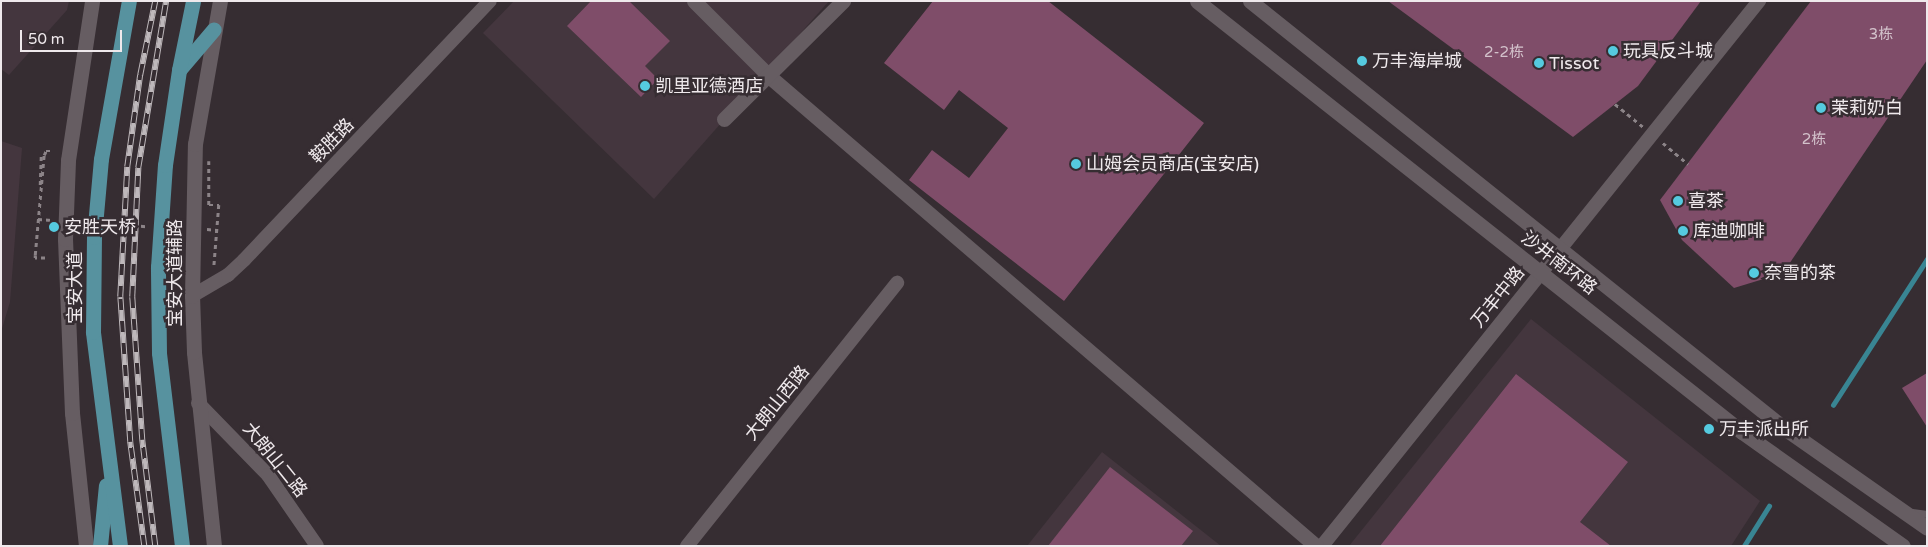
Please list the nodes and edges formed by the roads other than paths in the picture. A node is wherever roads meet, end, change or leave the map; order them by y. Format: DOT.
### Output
graph roads {
  1 [pos="92,1"];
  2 [pos="129,1"];
  3 [pos="193,1"];
  4 [pos="220,1"];
  5 [pos="490,1"];
  6 [pos="694,1"];
  7 [pos="843,1"];
  8 [pos="1197,1"];
  9 [pos="1250,1"];
  10 [pos="1759,1"];
  11 [pos="214,28"];
  12 [pos="179,70"];
  13 [pos="770,77"];
  14 [pos="724,119"];
  15 [pos="1560,250"];
  16 [pos="1541,273"];
  17 [pos="896,283"];
  18 [pos="192,296"];
  19 [pos="198,403"];
  20 [pos="109,459"];
  21 [pos="1897,509"];
  22 [pos="1927,514"];
  23 [pos="1927,528"];
  24 [pos="86,546"];
  25 [pos="100,546"];
  26 [pos="120,546"];
  27 [pos="182,546"];
  28 [pos="214,546"];
  29 [pos="317,546"];
  30 [pos="687,546"];
  31 [pos="1316,546"];
  32 [pos="1322,546"];
  33 [pos="1904,546"];
  1 -- 24 [label="main road"];
  2 -- 20 [label="main road, 宝安大道"];
  3 -- 12 [label="main road"];
  4 -- 11 [label="main road, 宝安大道辅路"];
  5 -- 18 [label="street, 鞍胜路"];
  6 -- 13 [label="main road"];
  7 -- 13 [label="main road"];
  8 -- 16 [label="main road, 沙井南环路"];
  9 -- 15 [label="main road, 沙井南环路"];
  10 -- 15 [label="street, 万丰中路"];
  11 -- 12 [label="main road"];
  11 -- 18 [label="main road, 宝安大道辅路"];
  12 -- 27 [label="main road"];
  13 -- 14 [label="main road"];
  13 -- 31 [label="main road"];
  15 -- 16 [label="street, 万丰中路"];
  15 -- 21 [label="main road, 沙井南环路"];
  16 -- 32 [label="street, 万丰中路"];
  16 -- 33 [label="main road, 沙井南环路"];
  17 -- 30 [label="street, 大朗山西路"];
  18 -- 19 [label="main road, 宝安大道辅路"];
  19 -- 28 [label="main road, 宝安大道辅路"];
  19 -- 29 [label="street, 大朗山二路"];
  20 -- 25 [label="main road"];
  20 -- 26 [label="main road, 宝安大道"];
  21 -- 22 [label="lane"];
  21 -- 23 [label="main road, 沙井南环路"];
}
